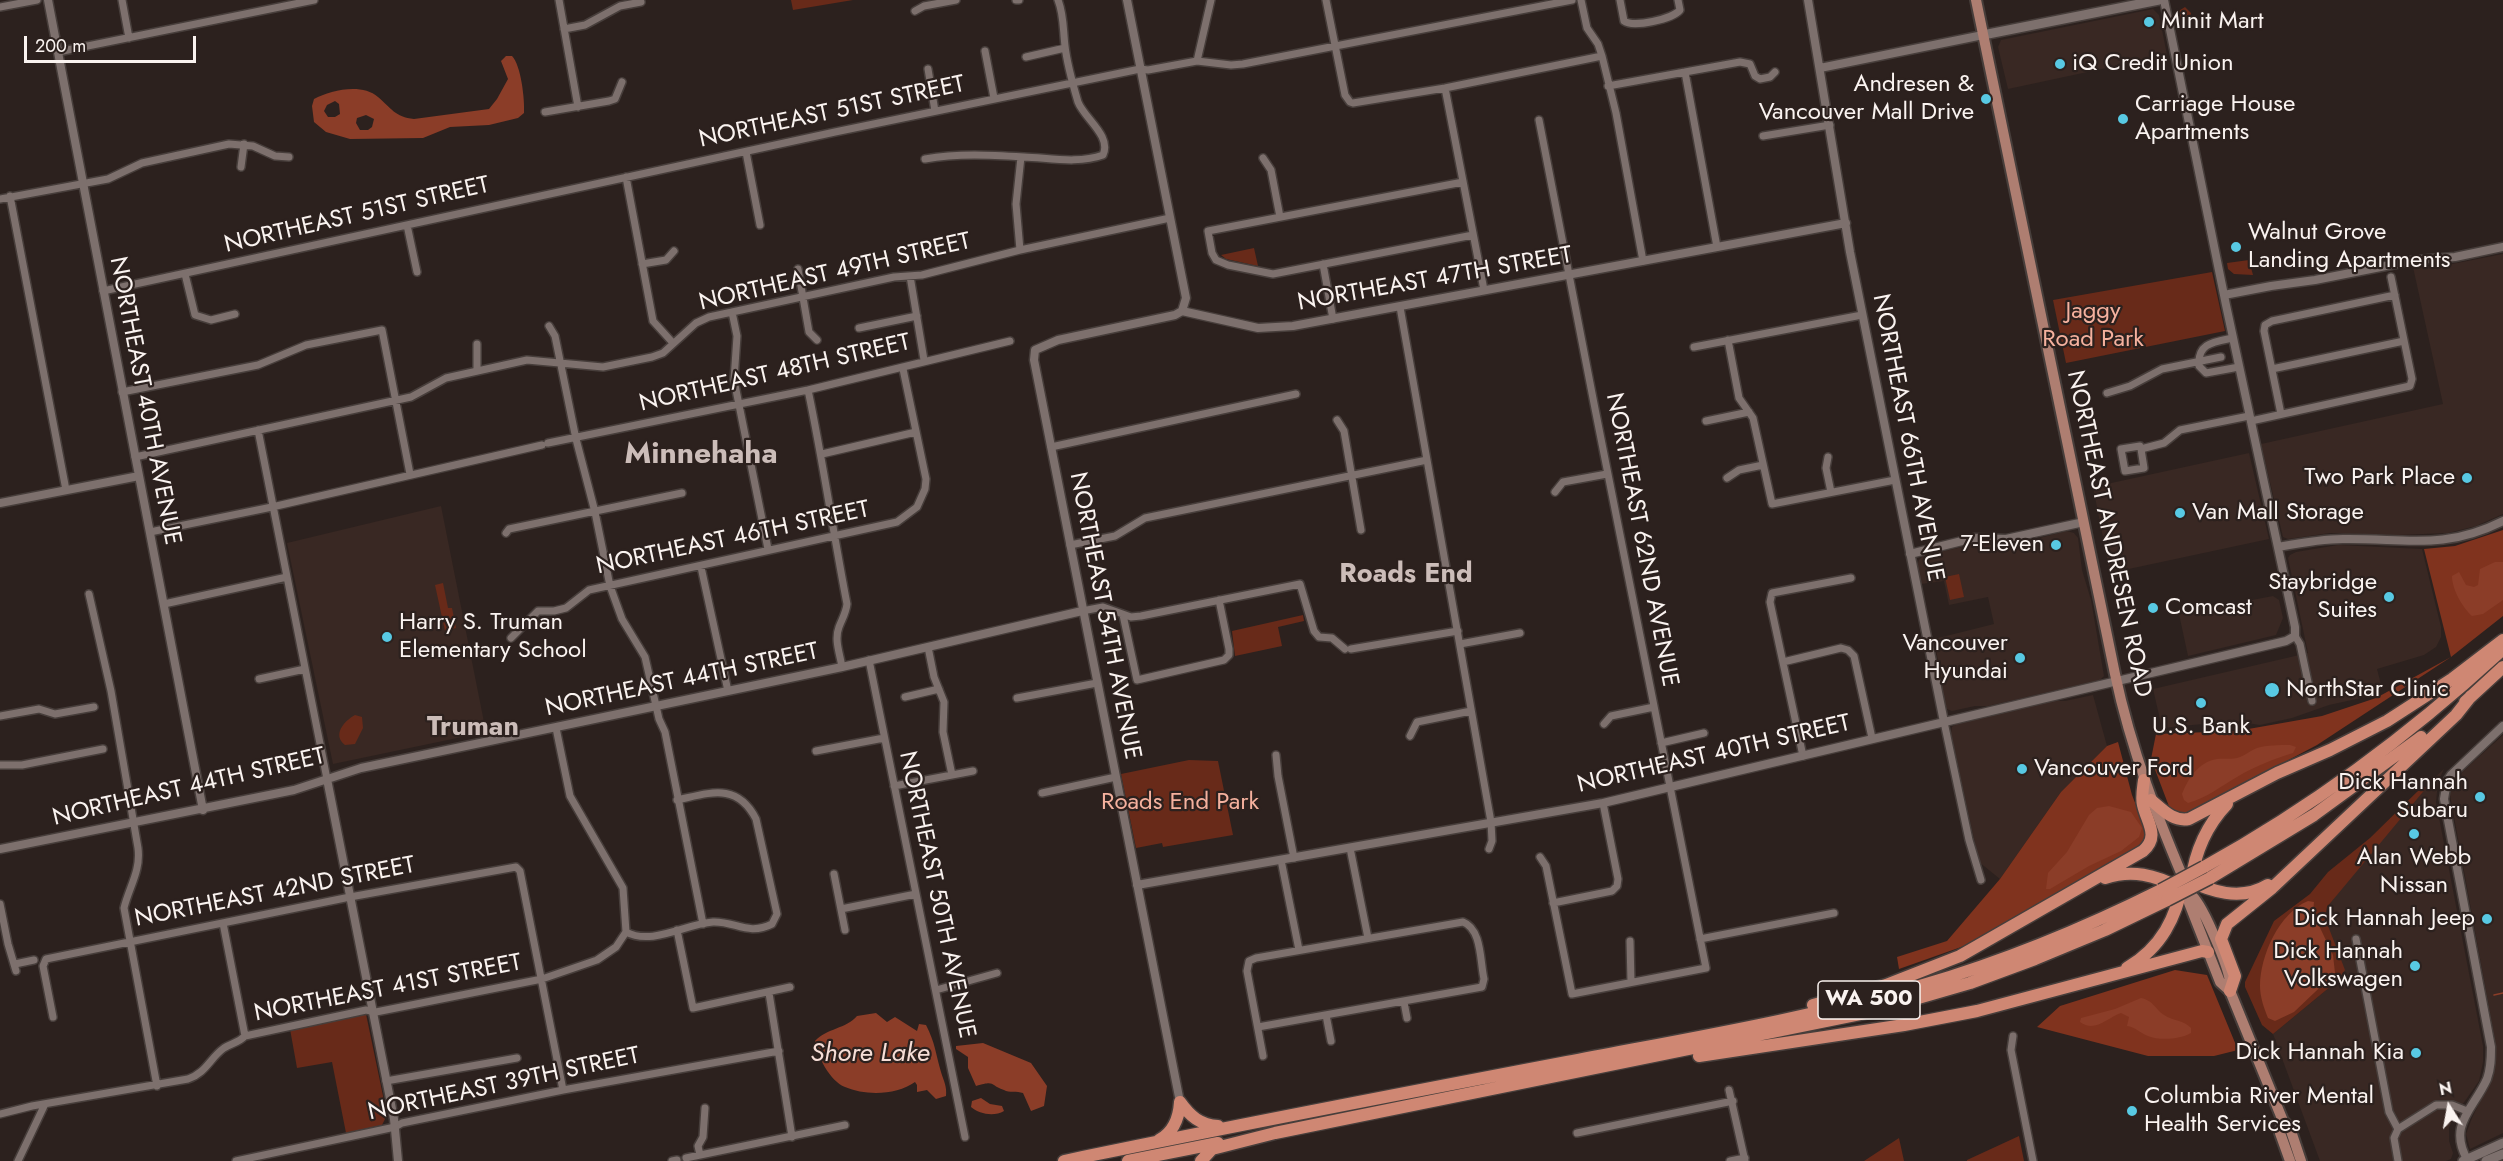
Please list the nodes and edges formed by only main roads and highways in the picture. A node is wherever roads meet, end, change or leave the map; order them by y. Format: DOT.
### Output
graph roads {
  1 [pos="1976,0"];
  2 [pos="2159,0"];
  3 [pos="1983,35"];
  4 [pos="2503,639"];
  5 [pos="2503,649"];
  6 [pos="2503,667"];
  7 [pos="2471,696"];
  8 [pos="2144,780"];
  9 [pos="2235,796"];
  10 [pos="2151,800"];
  11 [pos="2289,871"];
  12 [pos="2207,872"];
  13 [pos="2092,882"];
  14 [pos="2187,886"];
  15 [pos="2164,895"];
  16 [pos="2208,952"];
  17 [pos="2112,975"];
  18 [pos="2230,991"];
  19 [pos="1562,1063"];
  20 [pos="1591,1070"];
  21 [pos="1270,1120"];
  22 [pos="2283,1121"];
  23 [pos="1275,1133"];
  24 [pos="1156,1142"];
  25 [pos="2503,1143"];
  26 [pos="2503,1154"];
  27 [pos="2466,1160"];
  28 [pos="1064,1161"];
  29 [pos="1128,1161"];
  30 [pos="1142,1161"];
  31 [pos="1175,1161"];
  32 [pos="1201,1161"];
  33 [pos="2290,1161"];
  34 [pos="2301,1161"];
  35 [pos="2487,1161"];
  1 -- 3 [label="main road, NORTHEAST ANDRESEN ROAD"];
  2 -- 3 [label="main road"];
  3 -- 8 [label="main road, NORTHEAST ANDRESEN ROAD"];
  4 -- 9 [label="highway"];
  5 -- 12 [label="highway, WA 500"];
  6 -- 7 [label="highway, WA 500"];
  7 -- 11 [label="highway"];
  7 -- 12 [label="highway, WA 500"];
  8 -- 10 [label="main road, NORTHEAST ANDRESEN ROAD"];
  8 -- 13 [label="highway"];
  9 -- 10 [label="highway"];
  9 -- 14 [label="highway"];
  10 -- 14 [label="main road, NORTHEAST ANDRESEN ROAD"];
  11 -- 14 [label="highway"];
  11 -- 18 [label="highway"];
  12 -- 15 [label="highway, WA 500, bridge"];
  13 -- 14 [label="highway"];
  13 -- 19 [label="highway"];
  14 -- 16 [label="main road, NORTHEAST ANDRESEN ROAD"];
  14 -- 17 [label="highway"];
  14 -- 18 [label="main road, NORTHEAST ANDRESEN ROAD"];
  15 -- 19 [label="highway, WA 500"];
  15 -- 20 [label="highway, WA 500"];
  16 -- 17 [label="highway"];
  16 -- 18 [label="main road, NORTHEAST ANDRESEN ROAD"];
  17 -- 20 [label="highway"];
  18 -- 22 [label="main road, NORTHEAST ANDRESEN ROAD"];
  19 -- 21 [label="highway, WA 500"];
  20 -- 23 [label="highway, WA 500"];
  21 -- 24 [label="highway, WA 500"];
  21 -- 24 [label="highway"];
  22 -- 33 [label="main road, NORTHEAST ANDRESEN ROAD"];
  22 -- 34 [label="main road, NORTHEAST ANDRESEN ROAD"];
  23 -- 29 [label="highway, WA 500"];
  23 -- 32 [label="highway"];
  24 -- 28 [label="highway, WA 500"];
  25 -- 27 [label="main road"];
  26 -- 35 [label="main road"];
  30 -- 31 [label="highway"];
}
